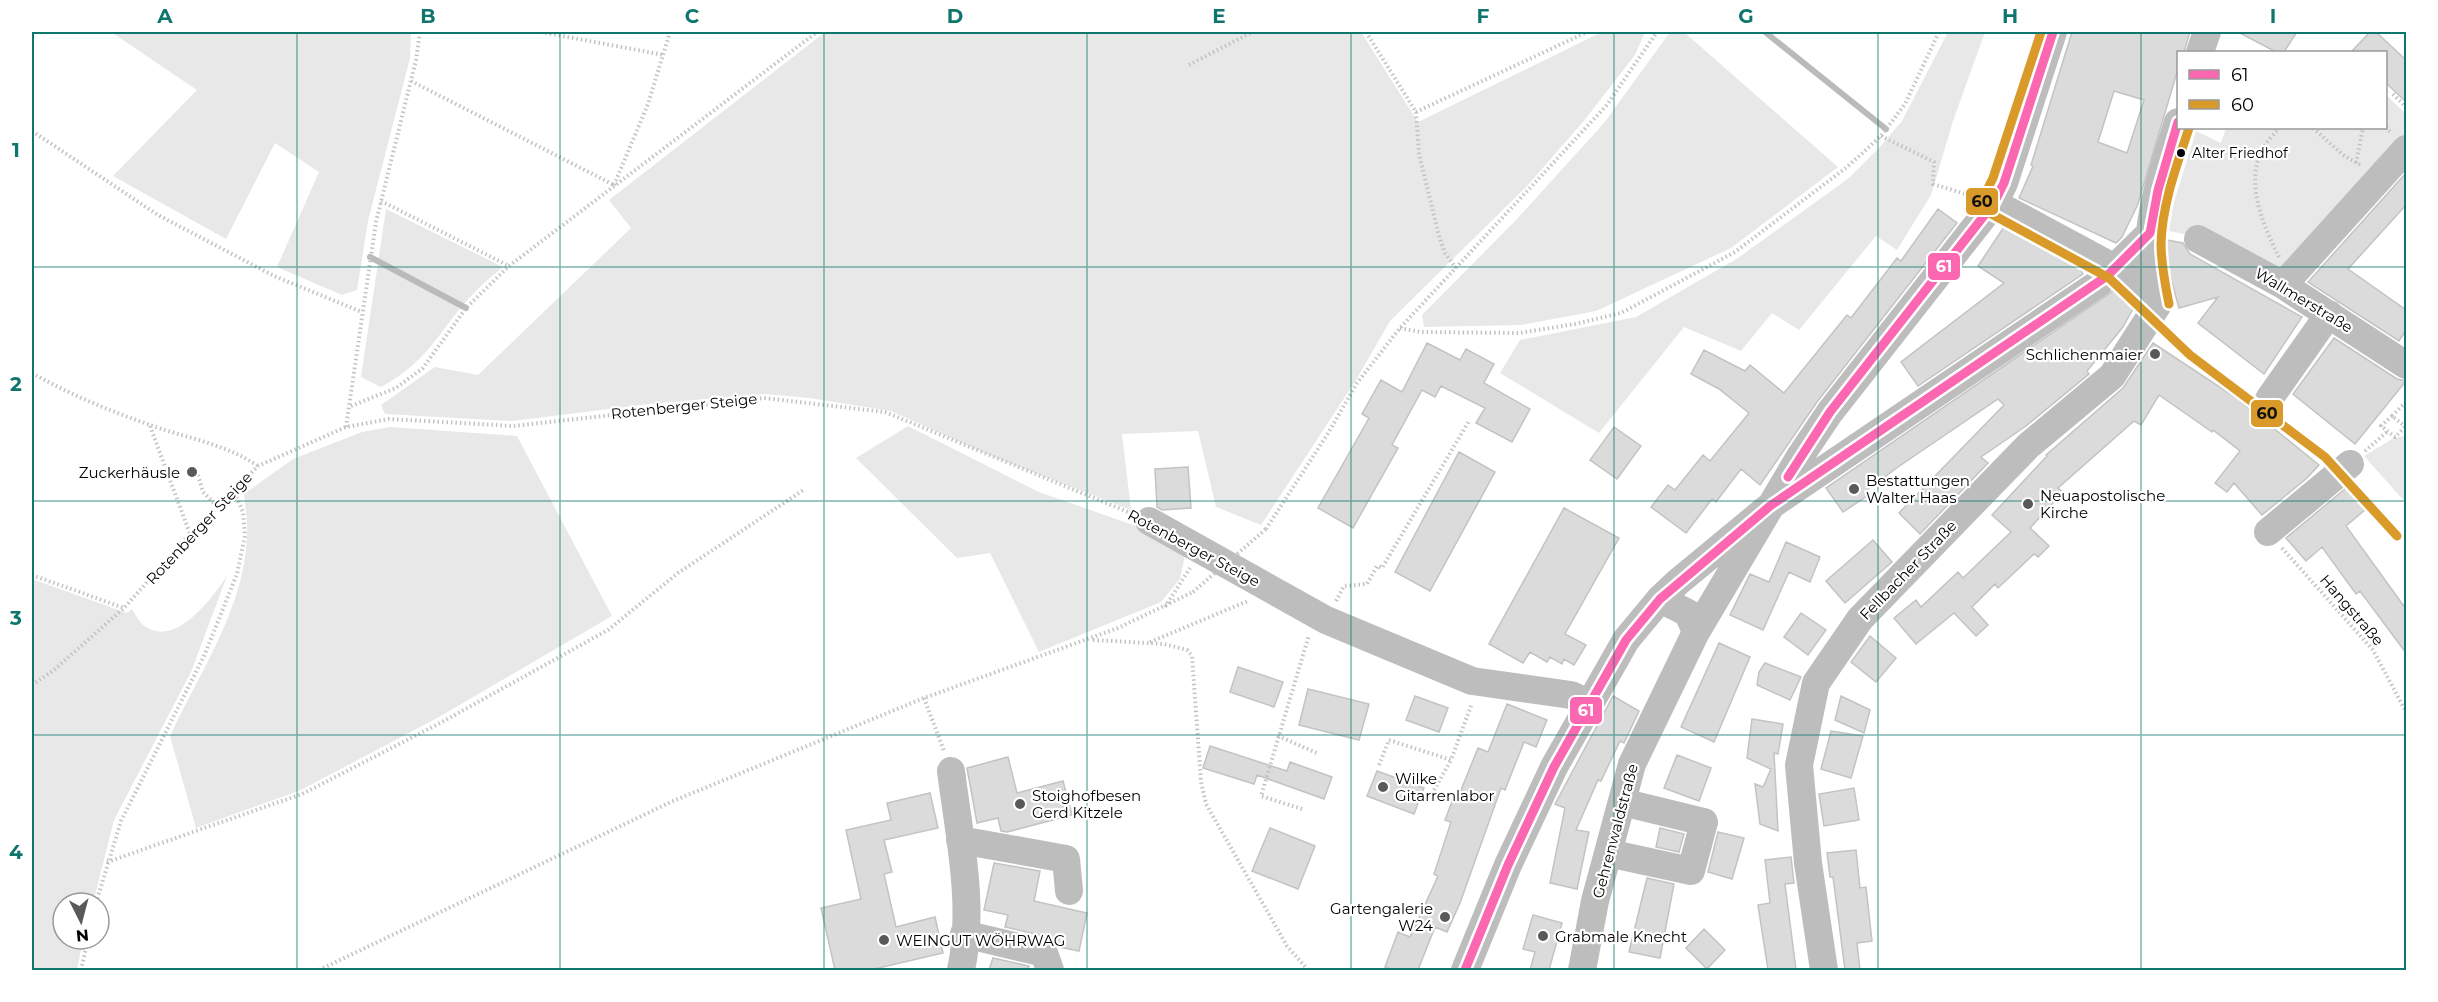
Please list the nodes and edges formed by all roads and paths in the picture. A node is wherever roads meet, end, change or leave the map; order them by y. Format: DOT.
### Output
graph roads {
  1 [pos="420,32"];
  2 [pos="542,32"];
  3 [pos="669,32"];
  4 [pos="817,32"];
  5 [pos="1252,32"];
  6 [pos="1366,32"];
  7 [pos="1587,32"];
  8 [pos="1657,32"];
  9 [pos="1939,32"];
  10 [pos="2053,32"];
  11 [pos="2207,32"];
  12 [pos="2200,51"];
  13 [pos="664,55"];
  14 [pos="1189,65"];
  15 [pos="411,81"];
  16 [pos="2393,93"];
  17 [pos="2406,107"];
  18 [pos="1416,112"];
  19 [pos="2177,125"];
  20 [pos="2278,129"];
  21 [pos="2314,129"];
  22 [pos="2363,129"];
  23 [pos="32,131"];
  24 [pos="1881,136"];
  25 [pos="2406,149"];
  26 [pos="2356,163"];
  27 [pos="2381,178"];
  28 [pos="614,185"];
  29 [pos="381,201"];
  30 [pos="1994,204"];
  31 [pos="2150,233"];
  32 [pos="2198,239"];
  33 [pos="509,266"];
  34 [pos="1456,268"];
  35 [pos="2115,268"];
  36 [pos="2287,281"];
  37 [pos="2157,306"];
  38 [pos="362,312"];
  39 [pos="2330,314"];
  40 [pos="1400,328"];
  41 [pos="2406,365"];
  42 [pos="32,373"];
  43 [pos="2269,399"];
  44 [pos="2406,402"];
  45 [pos="351,406"];
  46 [pos="1830,412"];
  47 [pos="2392,416"];
  48 [pos="1469,421"];
  49 [pos="150,425"];
  50 [pos="2406,426"];
  51 [pos="346,427"];
  52 [pos="1854,450"];
  53 [pos="2350,464"];
  54 [pos="258,466"];
  55 [pos="198,475"];
  56 [pos="233,489"];
  57 [pos="805,489"];
  58 [pos="217,506"];
  59 [pos="1770,506"];
  60 [pos="1149,521"];
  61 [pos="2268,532"];
  62 [pos="190,534"];
  63 [pos="1191,544"];
  64 [pos="1703,561"];
  65 [pos="32,575"];
  66 [pos="1660,600"];
  67 [pos="1248,601"];
  68 [pos="124,608"];
  69 [pos="1164,609"];
  70 [pos="1321,617"];
  71 [pos="1696,632"];
  72 [pos="1090,640"];
  73 [pos="1149,643"];
  74 [pos="1479,683"];
  75 [pos="32,685"];
  76 [pos="924,698"];
  77 [pos="1588,703"];
  78 [pos="2406,712"];
  79 [pos="1278,736"];
  80 [pos="1319,754"];
  81 [pos="1451,760"];
  82 [pos="1379,765"];
  83 [pos="951,771"];
  84 [pos="1434,790"];
  85 [pos="1622,802"];
  86 [pos="1302,809"];
  87 [pos="960,840"];
  88 [pos="1608,853"];
  89 [pos="107,862"];
  90 [pos="99,891"];
  91 [pos="1069,891"];
  92 [pos="964,934"];
  93 [pos="85,951"];
  94 [pos="81,970"];
  95 [pos="319,970"];
  96 [pos="960,970"];
  97 [pos="1050,970"];
  98 [pos="1308,970"];
  99 [pos="1465,970"];
  100 [pos="1582,970"];
  101 [pos="1824,970"];
  1 -- 15 [label="path"];
  2 -- 13 [label="path"];
  3 -- 13 [label="path"];
  4 -- 28 [label="path"];
  5 -- 14 [label="path"];
  6 -- 18 [label="path"];
  7 -- 18 [label="path"];
  8 -- 34 [label="path"];
  9 -- 24 [label="path"];
  10 -- 30 [label="street"];
  11 -- 12 [label="street"];
  13 -- 28 [label="path"];
  15 -- 28 [label="path"];
  15 -- 29 [label="path"];
  16 -- 17 [label="path"];
  18 -- 34 [label="path"];
  19 -- 31 [label="street"];
  20 -- 36 [label="path"];
  21 -- 26 [label="path"];
  22 -- 26 [label="path"];
  23 -- 38 [label="path"];
  24 -- 30 [label="path"];
  24 -- 40 [label="path"];
  25 -- 27 [label="street"];
  26 -- 27 [label="path"];
  27 -- 36 [label="street"];
  28 -- 33 [label="path"];
  29 -- 33 [label="path"];
  29 -- 38 [label="path"];
  30 -- 35 [label="street"];
  30 -- 46 [label="street"];
  31 -- 35 [label="street"];
  31 -- 37 [label="street"];
  32 -- 36 [label="street, Wallmerstraße"];
  33 -- 45 [label="path"];
  34 -- 40 [label="path"];
  35 -- 37 [label="street"];
  35 -- 52 [label="street"];
  36 -- 39 [label="street, Wallmerstraße"];
  37 -- 101 [label="street, Fellbacher Straße"];
  38 -- 45 [label="path"];
  39 -- 41 [label="street, Wallmerstraße"];
  39 -- 43 [label="street"];
  40 -- 69 [label="path, bridge"];
  42 -- 49 [label="path"];
  44 -- 47 [label="path"];
  45 -- 51 [label="path"];
  46 -- 52 [label="street"];
  46 -- 59 [label="street"];
  47 -- 50 [label="path"];
  47 -- 50 [label="path"];
  48 -- 70 [label="path"];
  49 -- 54 [label="path"];
  49 -- 62 [label="path"];
  51 -- 54 [label="path, Rotenberger Steige"];
  51 -- 60 [label="path, Rotenberger Steige"];
  52 -- 59 [label="street"];
  53 -- 61 [label="street"];
  54 -- 56 [label="path, Rotenberger Steige"];
  55 -- 58 [label="path"];
  56 -- 58 [label="path, Rotenberger Steige"];
  56 -- 89 [label="path"];
  57 -- 89 [label="path"];
  58 -- 62 [label="path, Rotenberger Steige"];
  59 -- 64 [label="street"];
  59 -- 71 [label="street, Gehrenwaldstraße"];
  60 -- 63 [label="street, Rotenberger Steige"];
  61 -- 78 [label="path, Hangstraße"];
  62 -- 68 [label="path, Rotenberger Steige"];
  63 -- 69 [label="path"];
  63 -- 70 [label="street, Rotenberger Steige"];
  64 -- 66 [label="street"];
  64 -- 71 [label="street, Gehrenwaldstraße"];
  65 -- 68 [label="path"];
  66 -- 71 [label="street"];
  66 -- 77 [label="street"];
  67 -- 73 [label="path"];
  68 -- 75 [label="path, Rotenberger Steige"];
  69 -- 72 [label="path"];
  70 -- 74 [label="street, Rotenberger Steige"];
  70 -- 79 [label="path"];
  71 -- 85 [label="street, Gehrenwaldstraße"];
  72 -- 73 [label="path"];
  72 -- 76 [label="path"];
  73 -- 98 [label="path"];
  74 -- 77 [label="street, Rotenberger Steige"];
  74 -- 81 [label="path"];
  76 -- 83 [label="path"];
  76 -- 95 [label="path"];
  77 -- 99 [label="street"];
  79 -- 80 [label="path"];
  79 -- 86 [label="path"];
  81 -- 82 [label="path"];
  81 -- 84 [label="path"];
  83 -- 87 [label="street"];
  85 -- 88 [label="street, Gehrenwaldstraße"];
  85 -- 88 [label="street"];
  87 -- 91 [label="street"];
  87 -- 92 [label="street"];
  88 -- 100 [label="street, Gehrenwaldstraße"];
  89 -- 90 [label="path"];
  92 -- 96 [label="street"];
  92 -- 97 [label="street"];
  93 -- 94 [label="path"];
}
